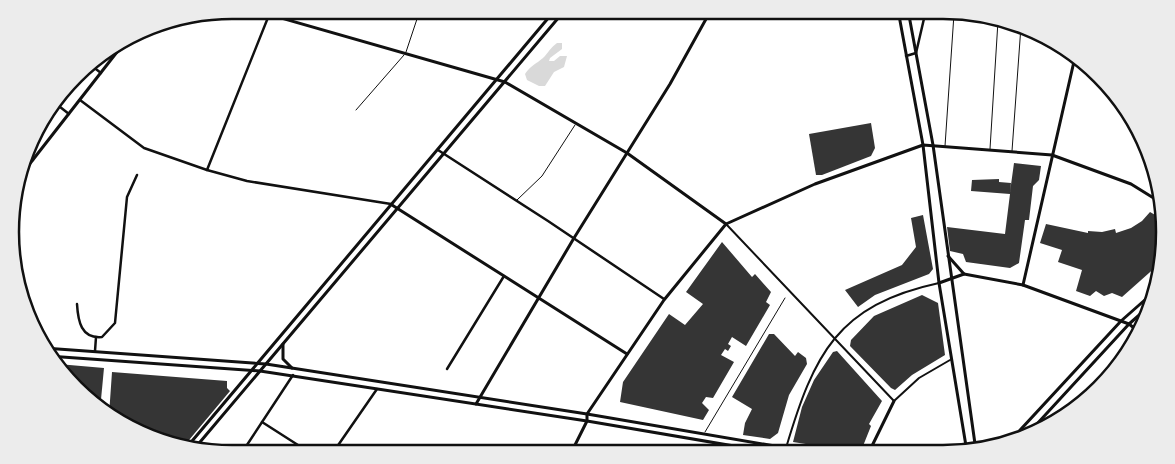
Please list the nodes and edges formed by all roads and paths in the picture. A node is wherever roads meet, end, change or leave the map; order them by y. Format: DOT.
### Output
graph roads {
  1 [pos="267,19"];
  2 [pos="286,19"];
  3 [pos="417,19"];
  4 [pos="548,19"];
  5 [pos="558,19"];
  6 [pos="706,19"];
  7 [pos="900,19"];
  8 [pos="910,19"];
  9 [pos="924,19"];
  10 [pos="954,19"];
  11 [pos="998,26"];
  12 [pos="1020,33"];
  13 [pos="916,53"];
  14 [pos="116,54"];
  15 [pos="406,54"];
  16 [pos="906,56"];
  17 [pos="1074,64"];
  18 [pos="95,69"];
  19 [pos="101,73"];
  20 [pos="498,79"];
  21 [pos="505,82"];
  22 [pos="80,100"];
  23 [pos="60,106"];
  24 [pos="356,110"];
  25 [pos="69,114"];
  26 [pos="576,124"];
  27 [pos="923,144"];
  28 [pos="933,145"];
  29 [pos="945,146"];
  30 [pos="438,150"];
  31 [pos="990,150"];
  32 [pos="627,152"];
  33 [pos="1012,152"];
  34 [pos="444,154"];
  35 [pos="1052,155"];
  36 [pos="33,160"];
  37 [pos="30,164"];
  38 [pos="207,170"];
  39 [pos="137,175"];
  40 [pos="1153,198"];
  41 [pos="516,200"];
  42 [pos="392,205"];
  43 [pos="400,208"];
  44 [pos="726,224"];
  45 [pos="574,238"];
  46 [pos="948,254"];
  47 [pos="504,274"];
  48 [pos="964,274"];
  49 [pos="950,279"];
  50 [pos="939,282"];
  51 [pos="1023,285"];
  52 [pos="539,296"];
  53 [pos="785,298"];
  54 [pos="1145,299"];
  55 [pos="664,300"];
  56 [pos="77,304"];
  57 [pos="1140,315"];
  58 [pos="1121,321"];
  59 [pos="1129,324"];
  60 [pos="1133,327"];
  61 [pos="96,337"];
  62 [pos="834,338"];
  63 [pos="283,343"];
  64 [pos="54,349"];
  65 [pos="95,351"];
  66 [pos="627,354"];
  67 [pos="60,357"];
  68 [pos="952,359"];
  69 [pos="256,364"];
  70 [pos="266,364"];
  71 [pos="293,368"];
  72 [pos="447,369"];
  73 [pos="260,370"];
  74 [pos="250,371"];
  75 [pos="293,375"];
  76 [pos="378,388"];
  77 [pos="480,398"];
  78 [pos="894,401"];
  79 [pos="476,404"];
  80 [pos="587,414"];
  81 [pos="587,420"];
  82 [pos="262,422"];
  83 [pos="1038,422"];
  84 [pos="1019,431"];
  85 [pos="704,434"];
  86 [pos="192,441"];
  87 [pos="200,442"];
  88 [pos="976,442"];
  89 [pos="966,444"];
  90 [pos="247,445"];
  91 [pos="298,445"];
  92 [pos="338,445"];
  93 [pos="575,445"];
  94 [pos="729,445"];
  95 [pos="768,445"];
  96 [pos="787,445"];
  97 [pos="872,445"];
  1 -- 38 [label="street"];
  2 -- 15 [label="main road"];
  3 -- 15 [label="lane"];
  4 -- 20 [label="main road"];
  5 -- 21 [label="main road"];
  6 -- 32 [label="main road"];
  7 -- 16 [label="main road"];
  8 -- 13 [label="main road"];
  9 -- 13 [label="street"];
  10 -- 29 [label="lane"];
  11 -- 31 [label="lane"];
  12 -- 33 [label="lane"];
  13 -- 16 [label="street"];
  13 -- 28 [label="main road"];
  14 -- 19 [label="main road"];
  15 -- 20 [label="main road"];
  15 -- 24 [label="lane"];
  16 -- 27 [label="main road"];
  17 -- 35 [label="main road"];
  18 -- 19 [label="street"];
  19 -- 22 [label="main road"];
  20 -- 21 [label="main road"];
  20 -- 30 [label="main road"];
  21 -- 26 [label="main road"];
  21 -- 34 [label="main road"];
  22 -- 25 [label="main road"];
  22 -- 38 [label="street"];
  23 -- 25 [label="street"];
  25 -- 36 [label="main road"];
  26 -- 32 [label="main road"];
  26 -- 41 [label="lane"];
  27 -- 28 [label="main road"];
  27 -- 44 [label="main road"];
  27 -- 50 [label="main road"];
  28 -- 29 [label="main road"];
  28 -- 46 [label="main road"];
  29 -- 31 [label="main road"];
  30 -- 34 [label="street"];
  30 -- 42 [label="main road"];
  31 -- 33 [label="main road"];
  32 -- 44 [label="main road"];
  32 -- 45 [label="main road"];
  33 -- 35 [label="main road"];
  34 -- 41 [label="street"];
  34 -- 43 [label="main road"];
  35 -- 40 [label="main road"];
  35 -- 51 [label="main road"];
  36 -- 37 [label="main road"];
  38 -- 42 [label="street"];
  39 -- 61 [label="street"];
  41 -- 45 [label="street"];
  42 -- 43 [label="main road"];
  42 -- 69 [label="main road"];
  43 -- 47 [label="main road"];
  43 -- 63 [label="main road"];
  44 -- 55 [label="main road"];
  44 -- 62 [label="street"];
  45 -- 52 [label="main road"];
  45 -- 55 [label="street"];
  46 -- 48 [label="main road"];
  46 -- 49 [label="main road"];
  47 -- 52 [label="main road"];
  47 -- 72 [label="street"];
  48 -- 49 [label="main road"];
  48 -- 51 [label="main road"];
  49 -- 50 [label="main road"];
  49 -- 88 [label="main road"];
  50 -- 62 [label="street"];
  50 -- 68 [label="main road"];
  51 -- 58 [label="main road"];
  52 -- 66 [label="main road"];
  52 -- 77 [label="main road"];
  53 -- 85 [label="lane"];
  54 -- 58 [label="main road"];
  55 -- 66 [label="main road"];
  56 -- 61 [label="street"];
  57 -- 59 [label="main road"];
  58 -- 59 [label="main road"];
  58 -- 84 [label="main road"];
  59 -- 60 [label="main road"];
  59 -- 83 [label="main road"];
  61 -- 65 [label="street"];
  62 -- 78 [label="street"];
  62 -- 96 [label="street"];
  63 -- 70 [label="main road"];
  63 -- 71 [label="main road"];
  64 -- 65 [label="main road"];
  65 -- 69 [label="main road"];
  66 -- 80 [label="main road"];
  67 -- 74 [label="main road"];
  68 -- 78 [label="street"];
  68 -- 89 [label="main road"];
  69 -- 70 [label="main road"];
  69 -- 74 [label="main road"];
  70 -- 71 [label="main road"];
  70 -- 73 [label="main road"];
  71 -- 77 [label="main road"];
  73 -- 74 [label="main road"];
  73 -- 75 [label="main road"];
  73 -- 87 [label="main road"];
  74 -- 86 [label="main road"];
  75 -- 76 [label="main road"];
  75 -- 82 [label="street"];
  76 -- 79 [label="main road"];
  76 -- 92 [label="street"];
  77 -- 79 [label="main road"];
  77 -- 80 [label="main road"];
  78 -- 97 [label="main road"];
  79 -- 81 [label="main road"];
  80 -- 81 [label="main road"];
  80 -- 85 [label="main road"];
  81 -- 93 [label="main road"];
  81 -- 94 [label="main road"];
  82 -- 90 [label="street"];
  82 -- 91 [label="street"];
  85 -- 95 [label="main road"];
}
